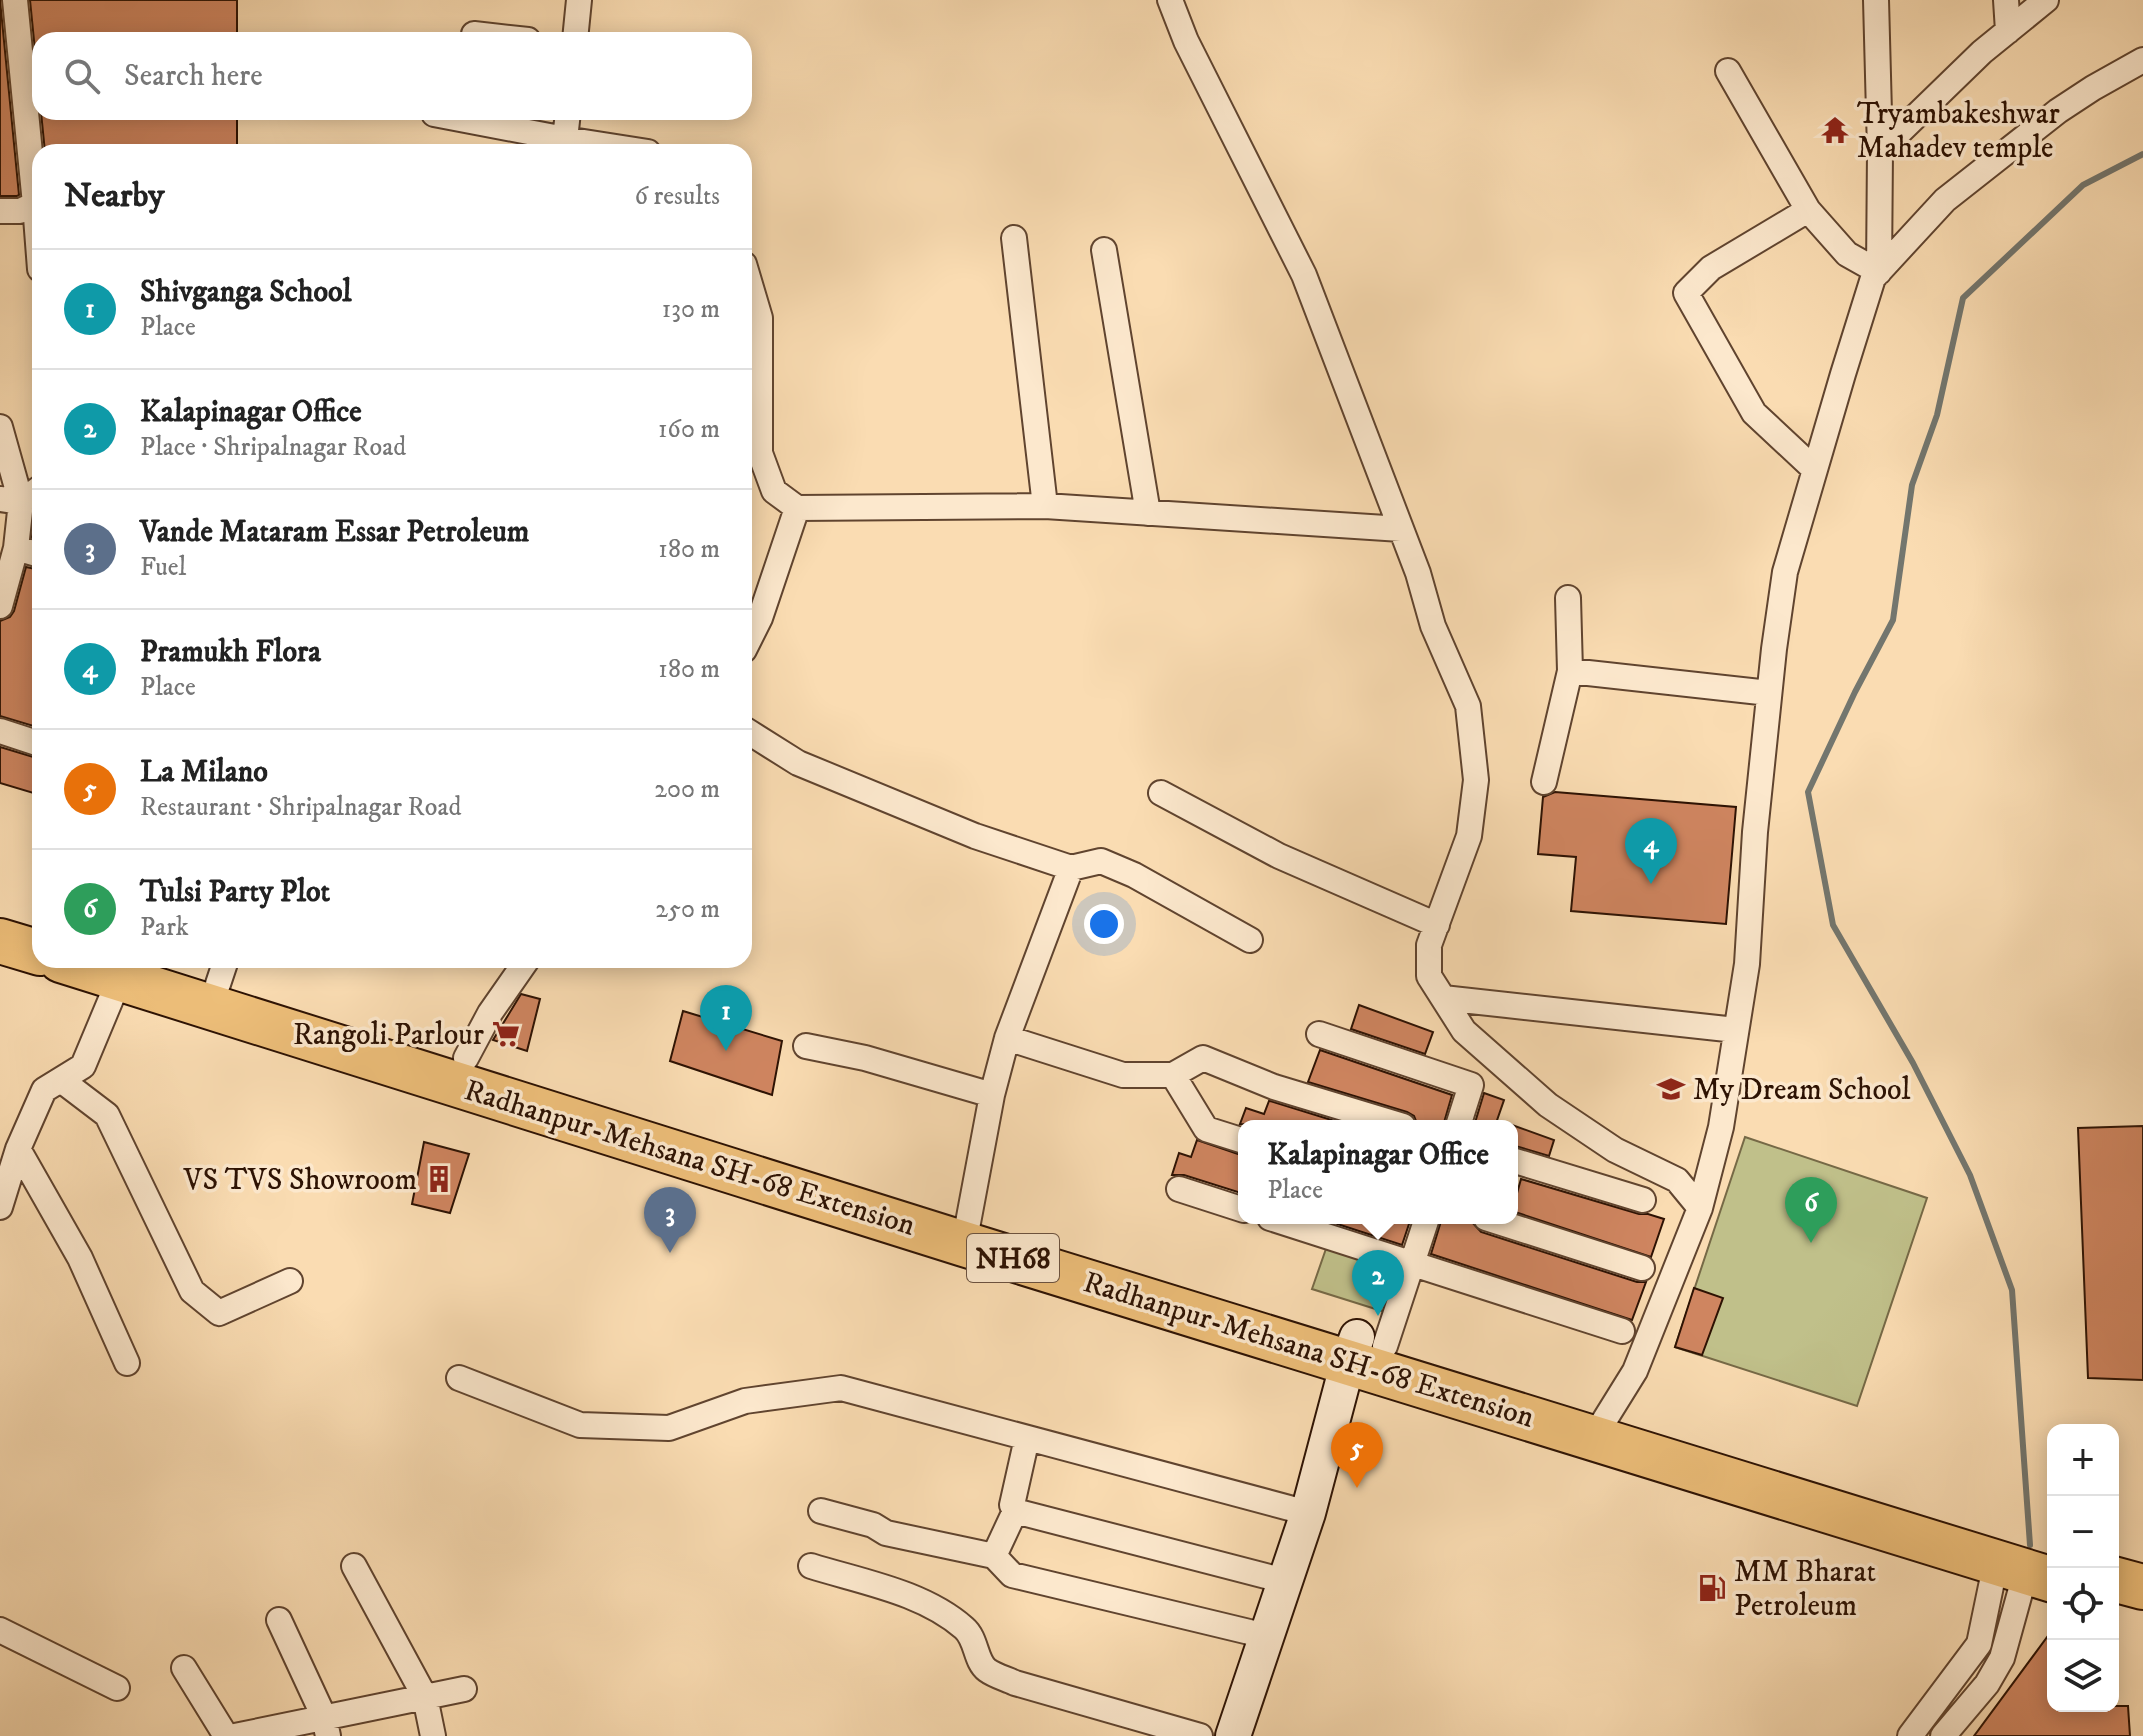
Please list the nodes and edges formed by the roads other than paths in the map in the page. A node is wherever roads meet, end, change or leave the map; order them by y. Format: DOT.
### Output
graph roads {
  1 [pos="579,0"];
  2 [pos="1170,0"];
  3 [pos="1876,0"];
  4 [pos="2006,0"];
  5 [pos="2046,0"];
  6 [pos="10,6"];
  7 [pos="2008,31"];
  8 [pos="576,32"];
  9 [pos="2143,60"];
  10 [pos="1728,71"];
  11 [pos="21,82"];
  12 [pos="465,120"];
  13 [pos="567,120"];
  14 [pos="565,139"];
  15 [pos="597,144"];
  16 [pos="1880,151"];
  17 [pos="32,178"];
  18 [pos="32,205"];
  19 [pos="1808,210"];
  20 [pos="0,211"];
  21 [pos="1014,238"];
  22 [pos="1104,250"];
  23 [pos="1879,272"];
  24 [pos="752,291"];
  25 [pos="0,427"];
  26 [pos="1814,469"];
  27 [pos="20,496"];
  28 [pos="1045,506"];
  29 [pos="797,508"];
  30 [pos="1148,513"];
  31 [pos="1401,529"];
  32 [pos="16,548"];
  33 [pos="32,553"];
  34 [pos="1568,598"];
  35 [pos="0,606"];
  36 [pos="752,634"];
  37 [pos="1570,671"];
  38 [pos="1769,693"];
  39 [pos="0,731"];
  40 [pos="752,734"];
  41 [pos="32,741"];
  42 [pos="1544,782"];
  43 [pos="1161,793"];
  44 [pos="1071,868"];
  45 [pos="0,916"];
  46 [pos="1437,925"];
  47 [pos="32,926"];
  48 [pos="1250,940"];
  49 [pos="0,941"];
  50 [pos="32,951"];
  51 [pos="128,968"];
  52 [pos="135,968"];
  53 [pos="160,968"];
  54 [pos="521,968"];
  55 [pos="222,972"];
  56 [pos="1443,998"];
  57 [pos="1736,1030"];
  58 [pos="1319,1034"];
  59 [pos="1007,1038"];
  60 [pos="806,1046"];
  61 [pos="466,1058"];
  62 [pos="1173,1075"];
  63 [pos="61,1080"];
  64 [pos="992,1095"];
  65 [pos="1383,1120"];
  66 [pos="1460,1120"];
  67 [pos="1238,1139"];
  68 [pos="18,1149"];
  69 [pos="1518,1162"];
  70 [pos="1179,1189"];
  71 [pos="1643,1200"];
  72 [pos="0,1207"];
  73 [pos="1238,1208"];
  74 [pos="1700,1208"];
  75 [pos="1289,1224"];
  76 [pos="1425,1224"];
  77 [pos="1505,1224"];
  78 [pos="967,1230"];
  79 [pos="1411,1263"];
  80 [pos="1642,1268"];
  81 [pos="290,1281"];
  82 [pos="1622,1331"];
  83 [pos="1363,1348"];
  84 [pos="127,1363"];
  85 [pos="459,1378"];
  86 [pos="1601,1426"];
  87 [pos="1027,1438"];
  88 [pos="821,1511"];
  89 [pos="1015,1511"];
  90 [pos="1308,1513"];
  91 [pos="994,1556"];
  92 [pos="2011,1560"];
  93 [pos="354,1566"];
  94 [pos="811,1566"];
  95 [pos="1285,1581"];
  96 [pos="279,1620"];
  97 [pos="0,1630"];
  98 [pos="1266,1636"];
  99 [pos="184,1668"];
  100 [pos="117,1688"];
  101 [pos="464,1689"];
  102 [pos="425,1697"];
  103 [pos="326,1727"];
  104 [pos="226,1736"];
  105 [pos="235,1736"];
  106 [pos="433,1736"];
  107 [pos="1200,1736"];
  108 [pos="1233,1736"];
  109 [pos="1910,1736"];
  110 [pos="1943,1736"];
  1 -- 8 [label="street"];
  2 -- 31 [label="street"];
  3 -- 16 [label="street"];
  4 -- 7 [label="street"];
  5 -- 7 [label="street"];
  6 -- 11 [label="street"];
  7 -- 16 [label="street"];
  9 -- 23 [label="street"];
  10 -- 19 [label="street"];
  11 -- 17 [label="street"];
  12 -- 14 [label="street"];
  13 -- 14 [label="street"];
  14 -- 15 [label="street"];
  16 -- 23 [label="street"];
  18 -- 20 [label="street"];
  19 -- 23 [label="street"];
  19 -- 26 [label="street"];
  21 -- 28 [label="street"];
  22 -- 30 [label="street"];
  23 -- 26 [label="street"];
  24 -- 29 [label="street"];
  25 -- 27 [label="street"];
  26 -- 38 [label="street"];
  27 -- 32 [label="street"];
  28 -- 29 [label="street"];
  28 -- 30 [label="street"];
  29 -- 36 [label="street"];
  30 -- 31 [label="street"];
  31 -- 46 [label="street"];
  32 -- 33 [label="street"];
  32 -- 35 [label="street"];
  34 -- 37 [label="street"];
  37 -- 38 [label="street"];
  37 -- 42 [label="street"];
  38 -- 57 [label="street"];
  39 -- 41 [label="street"];
  40 -- 44 [label="street"];
  43 -- 46 [label="street"];
  44 -- 48 [label="street"];
  44 -- 59 [label="street"];
  45 -- 47 [label="highway"];
  46 -- 56 [label="street"];
  49 -- 50 [label="highway"];
  51 -- 63 [label="street"];
  52 -- 78 [label="highway, Radhanpur-Mehsana SH-68 Extension / NH68"];
  53 -- 55 [label="highway, NH68"];
  54 -- 61 [label="street"];
  55 -- 61 [label="highway, NH68"];
  56 -- 57 [label="street"];
  56 -- 74 [label="street"];
  57 -- 74 [label="street"];
  58 -- 66 [label="street"];
  59 -- 62 [label="street"];
  59 -- 64 [label="street"];
  60 -- 64 [label="street"];
  61 -- 78 [label="highway, NH68"];
  62 -- 65 [label="street"];
  62 -- 67 [label="street"];
  63 -- 68 [label="street"];
  63 -- 81 [label="street"];
  64 -- 78 [label="street"];
  68 -- 72 [label="street"];
  68 -- 84 [label="street"];
  69 -- 71 [label="street"];
  70 -- 73 [label="street"];
  74 -- 86 [label="street"];
  75 -- 79 [label="street"];
  76 -- 79 [label="street"];
  77 -- 80 [label="street"];
  78 -- 83 [label="highway, Radhanpur-Mehsana SH-68 Extension / NH68"];
  79 -- 82 [label="street"];
  79 -- 83 [label="street"];
  83 -- 86 [label="highway, Radhanpur-Mehsana SH-68 Extension / NH68"];
  83 -- 90 [label="street"];
  85 -- 87 [label="street"];
  86 -- 92 [label="highway, Radhanpur-Mehsana SH-68 Extension / NH68"];
  87 -- 89 [label="street"];
  87 -- 90 [label="street"];
  88 -- 91 [label="street"];
  89 -- 91 [label="street"];
  89 -- 95 [label="street"];
  90 -- 95 [label="street"];
  91 -- 98 [label="street"];
  92 -- 109 [label="street"];
  92 -- 110 [label="street"];
  93 -- 102 [label="street"];
  94 -- 107 [label="street"];
  95 -- 98 [label="street"];
  96 -- 103 [label="street"];
  97 -- 100 [label="street"];
  98 -- 108 [label="street"];
  99 -- 104 [label="street"];
  101 -- 102 [label="street"];
  102 -- 103 [label="street"];
  102 -- 106 [label="street"];
  103 -- 105 [label="street"];
}
